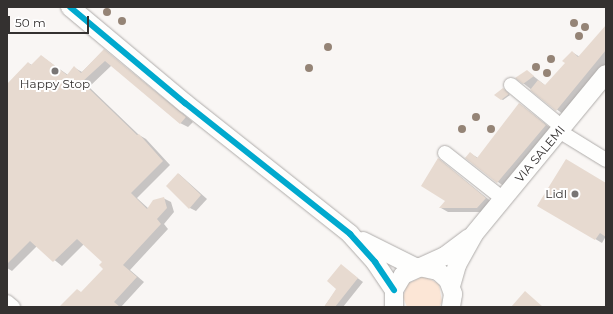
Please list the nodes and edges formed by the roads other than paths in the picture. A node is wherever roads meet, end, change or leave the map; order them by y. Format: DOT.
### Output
graph roads {
  1 [pos="70,7"];
  2 [pos="606,74"];
  3 [pos="511,84"];
  4 [pos="561,129"];
  5 [pos="445,153"];
  6 [pos="606,160"];
  7 [pos="502,198"];
  8 [pos="350,234"];
  9 [pos="474,234"];
  10 [pos="418,268"];
  11 [pos="394,298"];
  12 [pos="453,300"];
  13 [pos="7,302"];
  14 [pos="13,307"];
  1 -- 8 [label="main road"];
  2 -- 4 [label="main road, VIA SALEMI"];
  3 -- 4 [label="street"];
  4 -- 6 [label="street"];
  4 -- 7 [label="main road, VIA SALEMI"];
  5 -- 7 [label="street"];
  7 -- 9 [label="main road, VIA SALEMI"];
  8 -- 10 [label="main road"];
  8 -- 11 [label="main road"];
  9 -- 10 [label="main road"];
  9 -- 12 [label="main road"];
  10 -- 11 [label="main road"];
  10 -- 12 [label="main road"];
  13 -- 14 [label="street"];
}
